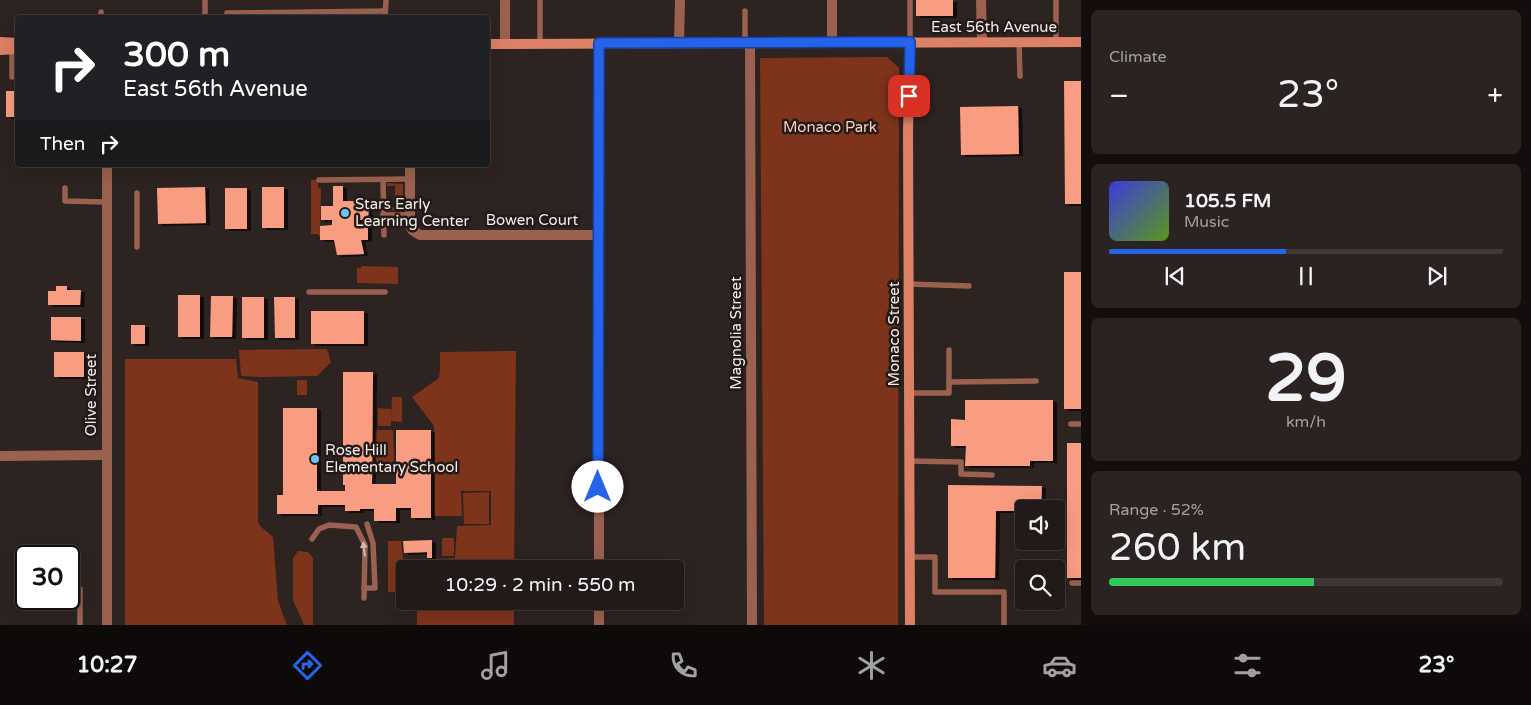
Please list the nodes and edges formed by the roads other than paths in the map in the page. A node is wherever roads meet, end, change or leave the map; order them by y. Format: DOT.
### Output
graph roads {
  1 [pos="205,0"];
  2 [pos="386,0"];
  3 [pos="505,0"];
  4 [pos="540,0"];
  5 [pos="680,0"];
  6 [pos="832,0"];
  7 [pos="910,0"];
  8 [pos="981,0"];
  9 [pos="1056,0"];
  10 [pos="745,11"];
  11 [pos="386,14"];
  12 [pos="205,15"];
  13 [pos="227,15"];
  14 [pos="259,15"];
  15 [pos="0,42"];
  16 [pos="680,42"];
  17 [pos="748,42"];
  18 [pos="832,42"];
  19 [pos="910,42"];
  20 [pos="982,42"];
  21 [pos="1019,42"];
  22 [pos="1056,42"];
  23 [pos="1081,42"];
  24 [pos="540,43"];
  25 [pos="599,43"];
  26 [pos="490,44"];
  27 [pos="504,44"];
  28 [pos="15,47"];
  29 [pos="15,47"];
  30 [pos="0,50"];
  31 [pos="15,54"];
  32 [pos="1020,76"];
  33 [pos="12,77"];
  34 [pos="107,167"];
  35 [pos="410,167"];
  36 [pos="410,179"];
  37 [pos="319,180"];
  38 [pos="383,180"];
  39 [pos="65,188"];
  40 [pos="137,192"];
  41 [pos="106,202"];
  42 [pos="383,215"];
  43 [pos="410,215"];
  44 [pos="384,234"];
  45 [pos="599,235"];
  46 [pos="137,247"];
  47 [pos="909,284"];
  48 [pos="969,286"];
  49 [pos="309,292"];
  50 [pos="385,292"];
  51 [pos="949,350"];
  52 [pos="1036,381"];
  53 [pos="949,382"];
  54 [pos="909,393"];
  55 [pos="1072,424"];
  56 [pos="1081,424"];
  57 [pos="106,455"];
  58 [pos="0,456"];
  59 [pos="909,461"];
  60 [pos="992,475"];
  61 [pos="367,524"];
  62 [pos="312,539"];
  63 [pos="910,557"];
  64 [pos="599,560"];
  65 [pos="1072,583"];
  66 [pos="1081,583"];
  67 [pos="364,588"];
  68 [pos="364,598"];
  69 [pos="80,610"];
  70 [pos="599,610"];
  71 [pos="80,625"];
  72 [pos="107,625"];
  73 [pos="599,625"];
  74 [pos="752,625"];
  75 [pos="910,625"];
  76 [pos="1004,625"];
  1 -- 12 [label="lane"];
  2 -- 11 [label="lane"];
  3 -- 27 [label="street"];
  4 -- 24 [label="lane"];
  5 -- 16 [label="street"];
  6 -- 18 [label="street"];
  7 -- 19 [label="lane"];
  8 -- 20 [label="street"];
  9 -- 22 [label="lane"];
  10 -- 17 [label="lane"];
  11 -- 14 [label="lane"];
  13 -- 14 [label="lane"];
  15 -- 28 [label="main road"];
  16 -- 17 [label="main road, East 56th Avenue"];
  16 -- 25 [label="main road, East 56th Avenue"];
  17 -- 18 [label="main road, East 56th Avenue"];
  17 -- 74 [label="street, Magnolia Street"];
  18 -- 19 [label="main road, East 56th Avenue"];
  19 -- 20 [label="main road, East 56th Avenue"];
  19 -- 47 [label="main road, Monaco Street"];
  20 -- 21 [label="main road, East 56th Avenue"];
  21 -- 22 [label="main road, East 56th Avenue"];
  21 -- 32 [label="lane"];
  22 -- 23 [label="main road, East 56th Avenue"];
  24 -- 25 [label="main road, East 56th Avenue"];
  24 -- 27 [label="main road, East 56th Avenue"];
  25 -- 45 [label="street"];
  26 -- 27 [label="main road, East 56th Avenue"];
  29 -- 30 [label="main road"];
  31 -- 33 [label="lane"];
  34 -- 41 [label="street, Olive Street"];
  35 -- 36 [label="street, Bowen Court"];
  36 -- 38 [label="lane"];
  36 -- 43 [label="street, Bowen Court"];
  37 -- 38 [label="lane"];
  38 -- 42 [label="lane"];
  39 -- 41 [label="lane"];
  40 -- 46 [label="lane"];
  41 -- 57 [label="street, Olive Street"];
  42 -- 43 [label="lane"];
  42 -- 44 [label="lane"];
  43 -- 45 [label="street, Bowen Court"];
  45 -- 64 [label="street"];
  47 -- 48 [label="lane"];
  47 -- 54 [label="main road, Monaco Street"];
  49 -- 50 [label="lane"];
  51 -- 53 [label="lane"];
  52 -- 53 [label="lane"];
  53 -- 54 [label="lane"];
  54 -- 59 [label="main road, Monaco Street"];
  55 -- 56 [label="lane"];
  57 -- 58 [label="street"];
  57 -- 72 [label="street, Olive Street"];
  59 -- 60 [label="lane"];
  59 -- 63 [label="main road, Monaco Street"];
  61 -- 67 [label="lane"];
  67 -- 62 [label="lane, one-way"];
  63 -- 75 [label="main road, Monaco Street"];
  63 -- 76 [label="lane"];
  65 -- 66 [label="lane"];
  67 -- 68 [label="lane"];
  69 -- 71 [label="lane"];
  70 -- 73 [label="street"];
}
